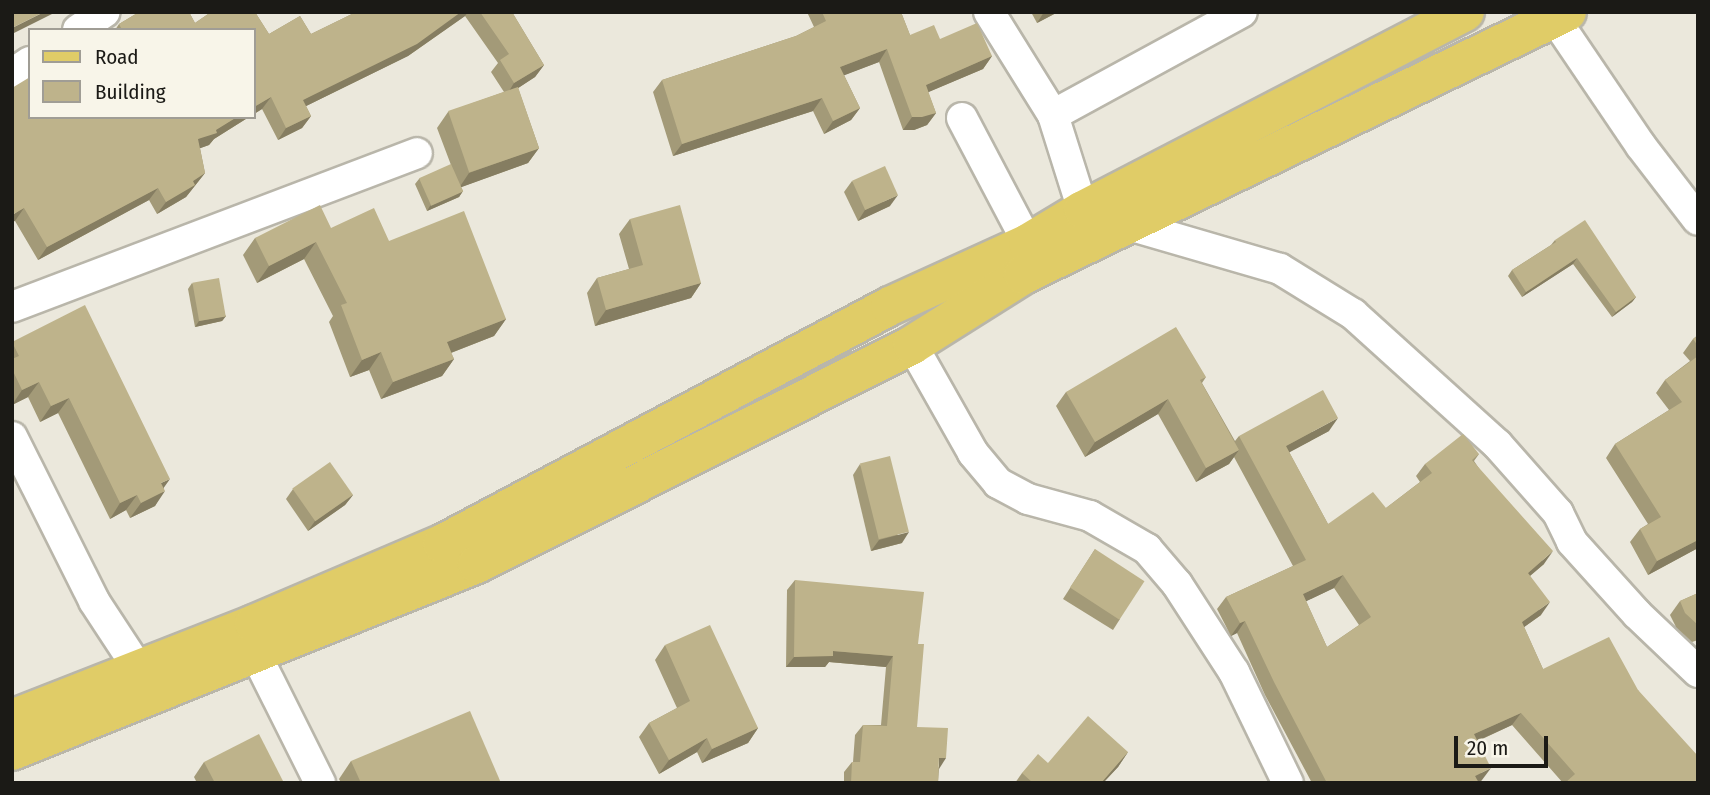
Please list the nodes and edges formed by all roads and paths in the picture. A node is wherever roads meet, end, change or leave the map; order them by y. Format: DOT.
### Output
graph roads {
  1 [pos="105,12"];
  2 [pos="989,12"];
  3 [pos="1242,12"];
  4 [pos="1465,12"];
  5 [pos="1561,15"];
  6 [pos="81,28"];
  7 [pos="28,63"];
  8 [pos="12,74"];
  9 [pos="1053,116"];
  10 [pos="962,118"];
  11 [pos="417,153"];
  12 [pos="1083,210"];
  13 [pos="1698,220"];
  14 [pos="1129,225"];
  15 [pos="1028,243"];
  16 [pos="12,307"];
  17 [pos="912,345"];
  18 [pos="12,437"];
  19 [pos="256,653"];
  20 [pos="138,668"];
  21 [pos="1698,672"];
  22 [pos="12,719"];
  23 [pos="12,751"];
  24 [pos="320,783"];
  25 [pos="1289,783"];
  1 -- 6 [label="street"];
  2 -- 9 [label="street"];
  3 -- 9 [label="street"];
  4 -- 12 [label="main road"];
  5 -- 13 [label="street"];
  5 -- 14 [label="main road"];
  7 -- 8 [label="street"];
  9 -- 12 [label="street"];
  10 -- 15 [label="street"];
  11 -- 16 [label="street"];
  12 -- 15 [label="main road"];
  14 -- 17 [label="main road"];
  14 -- 21 [label="street"];
  15 -- 20 [label="main road"];
  17 -- 19 [label="main road"];
  17 -- 25 [label="street"];
  18 -- 20 [label="street"];
  19 -- 23 [label="main road"];
  19 -- 24 [label="street"];
  20 -- 22 [label="main road"];
}
